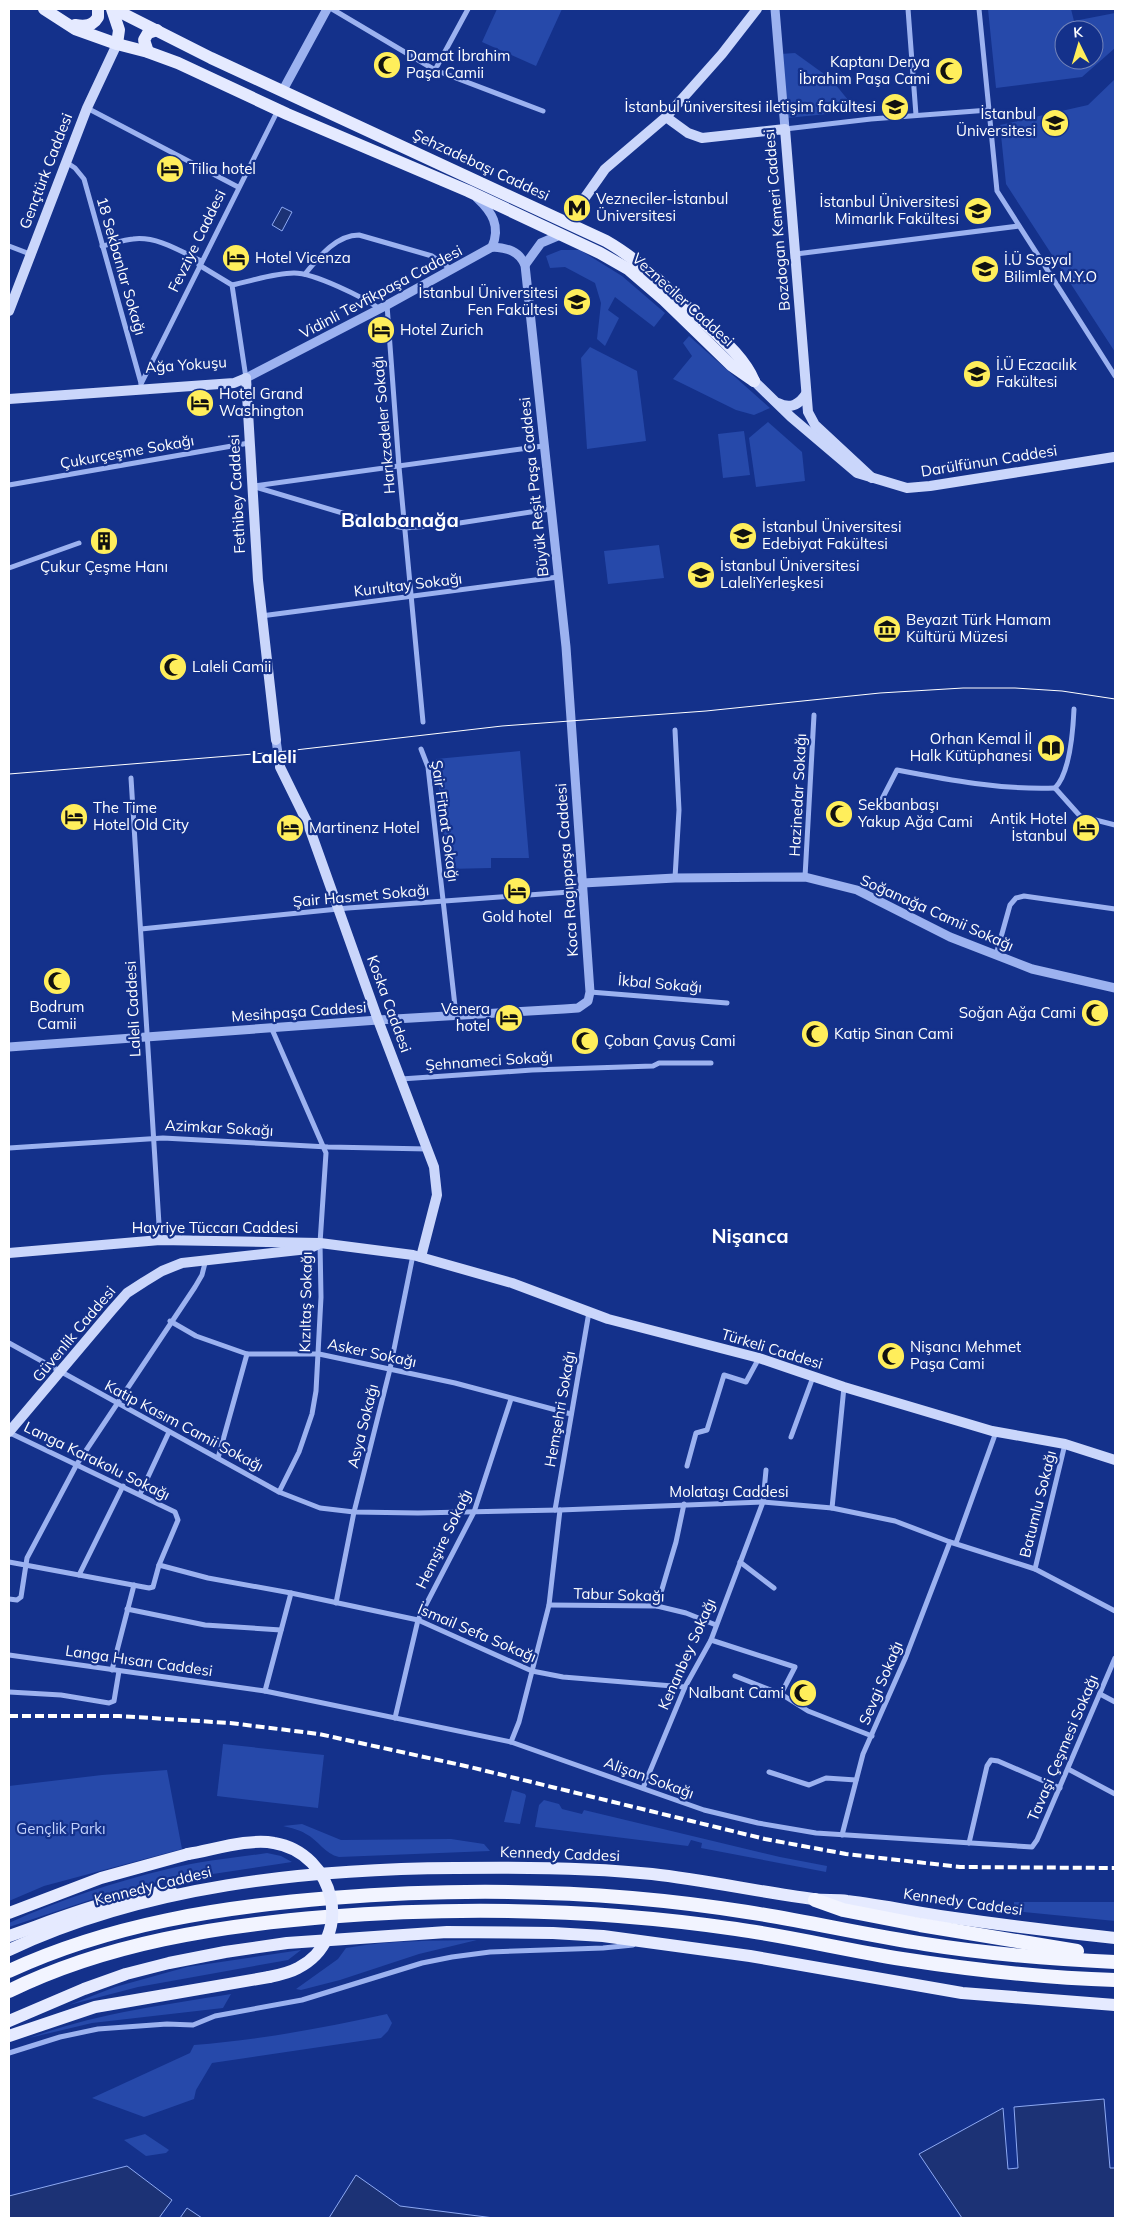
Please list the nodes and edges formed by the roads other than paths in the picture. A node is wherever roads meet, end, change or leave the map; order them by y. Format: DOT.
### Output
graph roads {
  1 [pos="44,9"];
  2 [pos="98,9"];
  3 [pos="113,9"];
  4 [pos="328,9"];
  5 [pos="332,9"];
  6 [pos="468,9"];
  7 [pos="757,9"];
  8 [pos="775,9"];
  9 [pos="908,9"];
  10 [pos="979,9"];
  11 [pos="65,23"];
  12 [pos="157,30"];
  13 [pos="117,44"];
  14 [pos="148,52"];
  15 [pos="434,70"];
  16 [pos="283,90"];
  17 [pos="87,108"];
  18 [pos="278,110"];
  19 [pos="989,110"];
  20 [pos="542,111"];
  21 [pos="916,115"];
  22 [pos="666,117"];
  23 [pos="785,130"];
  24 [pos="66,162"];
  25 [pos="238,187"];
  26 [pos="468,191"];
  27 [pos="567,223"];
  28 [pos="1019,226"];
  29 [pos="560,235"];
  30 [pos="9,246"];
  31 [pos="102,246"];
  32 [pos="492,247"];
  33 [pos="31,254"];
  34 [pos="796,254"];
  35 [pos="200,263"];
  36 [pos="525,265"];
  37 [pos="452,270"];
  38 [pos="305,274"];
  39 [pos="232,285"];
  40 [pos="384,307"];
  41 [pos="9,311"];
  42 [pos="1115,376"];
  43 [pos="246,378"];
  44 [pos="754,381"];
  45 [pos="141,387"];
  46 [pos="9,392"];
  47 [pos="806,394"];
  48 [pos="9,399"];
  49 [pos="776,403"];
  50 [pos="249,443"];
  51 [pos="543,446"];
  52 [pos="1114,457"];
  53 [pos="399,467"];
  54 [pos="872,478"];
  55 [pos="9,486"];
  56 [pos="252,486"];
  57 [pos="550,509"];
  58 [pos="404,528"];
  59 [pos="79,543"];
  60 [pos="9,568"];
  61 [pos="558,577"];
  62 [pos="411,597"];
  63 [pos="261,616"];
  64 [pos="1074,709"];
  65 [pos="814,715"];
  66 [pos="424,722"];
  67 [pos="675,730"];
  68 [pos="572,738"];
  69 [pos="276,740"];
  70 [pos="421,749"];
  71 [pos="280,767"];
  72 [pos="131,778"];
  73 [pos="1054,788"];
  74 [pos="882,799"];
  75 [pos="1115,825"];
  76 [pos="805,877"];
  77 [pos="675,878"];
  78 [pos="583,887"];
  79 [pos="444,902"];
  80 [pos="1115,909"];
  81 [pos="340,910"];
  82 [pos="141,929"];
  83 [pos="996,955"];
  84 [pos="1115,988"];
  85 [pos="589,997"];
  86 [pos="727,1002"];
  87 [pos="456,1015"];
  88 [pos="378,1020"];
  89 [pos="271,1028"];
  90 [pos="146,1036"];
  91 [pos="9,1047"];
  92 [pos="711,1063"];
  93 [pos="401,1079"];
  94 [pos="154,1138"];
  95 [pos="323,1146"];
  96 [pos="9,1148"];
  97 [pos="428,1149"];
  98 [pos="160,1240"];
  99 [pos="320,1243"];
  100 [pos="9,1253"];
  101 [pos="417,1256"];
  102 [pos="206,1259"];
  103 [pos="589,1312"];
  104 [pos="170,1321"];
  105 [pos="9,1343"];
  106 [pos="247,1354"];
  107 [pos="318,1354"];
  108 [pos="759,1358"];
  109 [pos="390,1369"];
  110 [pos="61,1372"];
  111 [pos="813,1377"];
  112 [pos="844,1387"];
  113 [pos="511,1399"];
  114 [pos="116,1404"];
  115 [pos="570,1414"];
  116 [pos="169,1432"];
  117 [pos="996,1432"];
  118 [pos="9,1433"];
  119 [pos="791,1437"];
  120 [pos="1065,1444"];
  121 [pos="218,1458"];
  122 [pos="1115,1460"];
  123 [pos="77,1464"];
  124 [pos="687,1466"];
  125 [pos="766,1470"];
  126 [pos="123,1486"];
  127 [pos="280,1492"];
  128 [pos="140,1494"];
  129 [pos="763,1502"];
  130 [pos="684,1504"];
  131 [pos="832,1508"];
  132 [pos="558,1510"];
  133 [pos="354,1512"];
  134 [pos="474,1512"];
  135 [pos="953,1543"];
  136 [pos="9,1562"];
  137 [pos="740,1562"];
  138 [pos="26,1564"];
  139 [pos="159,1565"];
  140 [pos="1035,1569"];
  141 [pos="79,1576"];
  142 [pos="134,1585"];
  143 [pos="774,1588"];
  144 [pos="291,1593"];
  145 [pos="9,1599"];
  146 [pos="336,1603"];
  147 [pos="549,1605"];
  148 [pos="657,1606"];
  149 [pos="127,1609"];
  150 [pos="1115,1611"];
  151 [pos="418,1620"];
  152 [pos="716,1625"];
  153 [pos="281,1630"];
  154 [pos="711,1640"];
  155 [pos="9,1656"];
  156 [pos="1115,1658"];
  157 [pos="112,1670"];
  158 [pos="119,1670"];
  159 [pos="532,1671"];
  160 [pos="735,1676"];
  161 [pos="685,1687"];
  162 [pos="265,1691"];
  163 [pos="9,1692"];
  164 [pos="781,1694"];
  165 [pos="1100,1694"];
  166 [pos="1115,1702"];
  167 [pos="395,1718"];
  168 [pos="872,1736"];
  169 [pos="511,1742"];
  170 [pos="1068,1769"];
  171 [pos="769,1772"];
  172 [pos="856,1780"];
  173 [pos="643,1788"];
  174 [pos="1060,1788"];
  175 [pos="1115,1794"];
  176 [pos="842,1835"];
  177 [pos="969,1843"];
  178 [pos="1032,1847"];
  179 [pos="188,1891"];
  180 [pos="815,1900"];
  181 [pos="9,1913"];
  182 [pos="9,1936"];
  183 [pos="1115,1938"];
  184 [pos="648,1943"];
  185 [pos="9,1950"];
  186 [pos="1115,1957"];
  187 [pos="1115,1962"];
  188 [pos="9,1971"];
  189 [pos="1115,1980"];
  190 [pos="9,1991"];
  191 [pos="1115,2005"];
  192 [pos="9,2021"];
  193 [pos="9,2036"];
  194 [pos="9,2053"];
  1 -- 11 [label="main road, Şehzadebaşı Caddesi"];
  2 -- 11 [label="main road"];
  3 -- 12 [label="main road, Şehzadebaşı Caddesi"];
  3 -- 13 [label="main road"];
  4 -- 16 [label="street"];
  5 -- 15 [label="street"];
  6 -- 15 [label="street"];
  7 -- 22 [label="main road"];
  8 -- 23 [label="street, Bozdogan Kemeri Caddesi"];
  9 -- 21 [label="street"];
  10 -- 19 [label="street"];
  11 -- 13 [label="main road, Şehzadebaşı Caddesi"];
  12 -- 14 [label="main road"];
  12 -- 16 [label="main road, Şehzadebaşı Caddesi"];
  13 -- 14 [label="main road, Şehzadebaşı Caddesi"];
  13 -- 17 [label="main road, Gençtürk Caddesi"];
  14 -- 18 [label="main road, Şehzadebaşı Caddesi"];
  15 -- 20 [label="street"];
  16 -- 27 [label="main road, Şehzadebaşı Caddesi"];
  17 -- 24 [label="main road, Gençtürk Caddesi"];
  17 -- 25 [label="street"];
  18 -- 25 [label="street, Fevziye Caddesi"];
  18 -- 26 [label="main road, Şehzadebaşı Caddesi"];
  19 -- 21 [label="street"];
  19 -- 28 [label="street"];
  21 -- 23 [label="street"];
  22 -- 23 [label="main road"];
  22 -- 27 [label="main road"];
  23 -- 34 [label="main road, Bozdogan Kemeri Caddesi"];
  24 -- 31 [label="street, 18 Sekbanlar Sokağı"];
  24 -- 33 [label="main road, Gençtürk Caddesi"];
  25 -- 35 [label="street, Fevziye Caddesi"];
  26 -- 29 [label="main road, Şehzadebaşı Caddesi"];
  26 -- 32 [label="street"];
  27 -- 44 [label="main road, Şehzadebaşı Caddesi"];
  28 -- 34 [label="street"];
  28 -- 42 [label="street"];
  29 -- 36 [label="street"];
  29 -- 44 [label="main road, Vezneciler Caddesi"];
  30 -- 33 [label="street"];
  31 -- 35 [label="street"];
  31 -- 45 [label="street, 18 Sekbanlar Sokağı"];
  32 -- 36 [label="street"];
  32 -- 37 [label="street, Vidinli Tevfikpaşa Caddesi"];
  33 -- 41 [label="main road, Gençtürk Caddesi"];
  34 -- 47 [label="main road, Bozdogan Kemeri Caddesi"];
  35 -- 39 [label="street"];
  35 -- 45 [label="street, Fevziye Caddesi"];
  36 -- 51 [label="street, Büyük Reşit Paşa Caddesi"];
  37 -- 38 [label="street"];
  37 -- 40 [label="street, Vidinli Tevfikpaşa Caddesi"];
  38 -- 39 [label="street"];
  38 -- 40 [label="street"];
  39 -- 43 [label="street, Fethibey Caddesi"];
  40 -- 43 [label="street, Vidinli Tevfikpaşa Caddesi"];
  40 -- 53 [label="street, Harıkzedeler Sokağı"];
  43 -- 45 [label="main road, Ağa Yokuşu"];
  43 -- 50 [label="main road, Fethibey Caddesi"];
  44 -- 49 [label="main road, Vezneciler Caddesi"];
  45 -- 46 [label="main road, Ağa Yokuşu"];
  45 -- 48 [label="main road, Ağa Yokuşu"];
  47 -- 49 [label="main road"];
  47 -- 54 [label="main road, Bozdogan Kemeri Caddesi"];
  49 -- 54 [label="main road, Darülfünun Caddesi"];
  50 -- 55 [label="street, Çukurçeşme Sokağı"];
  50 -- 56 [label="main road, Fethibey Caddesi"];
  51 -- 53 [label="street"];
  51 -- 57 [label="street, Büyük Reşit Paşa Caddesi"];
  52 -- 54 [label="main road, Darülfünun Caddesi"];
  53 -- 56 [label="street"];
  53 -- 58 [label="street, Harıkzedeler Sokağı"];
  56 -- 58 [label="street"];
  56 -- 63 [label="main road, Fethibey Caddesi"];
  57 -- 58 [label="street"];
  57 -- 61 [label="street, Büyük Reşit Paşa Caddesi"];
  58 -- 62 [label="street, Harıkzedeler Sokağı"];
  59 -- 60 [label="street"];
  61 -- 62 [label="street, Kurultay Sokağı"];
  61 -- 68 [label="street, Büyük Reşit Paşa Caddesi"];
  62 -- 63 [label="street, Kurultay Sokağı"];
  62 -- 66 [label="street, Harıkzedeler Sokağı"];
  63 -- 69 [label="main road, Fethibey Caddesi"];
  64 -- 73 [label="street"];
  65 -- 76 [label="street, Hazinedar Sokağı"];
  67 -- 77 [label="street"];
  68 -- 78 [label="street, Koca Ragıppaşa Caddesi"];
  69 -- 71 [label="street"];
  70 -- 79 [label="street, Şair Fitnat Sokağı"];
  71 -- 81 [label="main road, Koska Caddesi"];
  72 -- 82 [label="street, Laleli Caddesi"];
  73 -- 74 [label="street"];
  73 -- 75 [label="street"];
  76 -- 77 [label="street, Soğanağa Camii Sokağı"];
  76 -- 83 [label="street, Soğanağa Camii Sokağı"];
  77 -- 78 [label="street, Soğanağa Camii Sokağı"];
  78 -- 79 [label="street, Şair Hasmet Sokağı"];
  78 -- 85 [label="street, Koca Ragıppaşa Caddesi"];
  79 -- 81 [label="street, Şair Hasmet Sokağı"];
  79 -- 87 [label="street, Şair Fitnat Sokağı"];
  80 -- 83 [label="street"];
  81 -- 82 [label="street, Şair Hasmet Sokağı"];
  81 -- 88 [label="main road, Koska Caddesi"];
  82 -- 90 [label="street, Laleli Caddesi"];
  83 -- 84 [label="street, Soğanağa Camii Sokağı"];
  85 -- 86 [label="street, İkbal Sokağı"];
  85 -- 87 [label="street, Mesihpaşa Caddesi"];
  87 -- 88 [label="street, Mesihpaşa Caddesi"];
  88 -- 89 [label="street, Mesihpaşa Caddesi"];
  88 -- 93 [label="main road, Koska Caddesi"];
  89 -- 90 [label="street, Mesihpaşa Caddesi"];
  89 -- 95 [label="street, Kızıltaş Sokağı"];
  90 -- 91 [label="street, Mesihpaşa Caddesi"];
  90 -- 94 [label="street, Laleli Caddesi"];
  92 -- 93 [label="street, Şehnameci Sokağı"];
  93 -- 97 [label="main road, Koska Caddesi"];
  94 -- 95 [label="street, Azimkar Sokağı"];
  94 -- 96 [label="street, Azimkar Sokağı"];
  94 -- 98 [label="street, Laleli Caddesi"];
  95 -- 97 [label="street, Azimkar Sokağı"];
  95 -- 99 [label="street, Kızıltaş Sokağı"];
  97 -- 101 [label="main road, Koska Caddesi"];
  98 -- 99 [label="main road, Hayriye Tüccarı Caddesi"];
  98 -- 100 [label="main road, Hayriye Tüccarı Caddesi"];
  99 -- 101 [label="main road, Hayriye Tüccarı Caddesi"];
  99 -- 102 [label="main road, Güvenlik Caddesi"];
  99 -- 107 [label="street, Kızıltaş Sokağı"];
  101 -- 103 [label="main road, Türkeli Caddesi"];
  101 -- 109 [label="street, Asya Sokağı"];
  102 -- 104 [label="street"];
  102 -- 110 [label="main road, Güvenlik Caddesi"];
  103 -- 108 [label="main road, Türkeli Caddesi"];
  103 -- 115 [label="street, Hemşehri Sokağı"];
  104 -- 106 [label="street, Asker Sokağı"];
  104 -- 114 [label="street"];
  105 -- 110 [label="street, Katip Kasım Camii Sokağı"];
  106 -- 107 [label="street, Asker Sokağı"];
  106 -- 121 [label="street"];
  107 -- 109 [label="street, Asker Sokağı"];
  107 -- 127 [label="street, Kızıltaş Sokağı"];
  108 -- 111 [label="main road, Türkeli Caddesi"];
  108 -- 124 [label="street"];
  109 -- 113 [label="street, Asker Sokağı"];
  109 -- 133 [label="street, Asya Sokağı"];
  110 -- 114 [label="street, Katip Kasım Camii Sokağı"];
  110 -- 118 [label="main road, Güvenlik Caddesi"];
  111 -- 112 [label="main road, Türkeli Caddesi"];
  111 -- 119 [label="street"];
  112 -- 117 [label="main road, Türkeli Caddesi"];
  112 -- 131 [label="street"];
  113 -- 115 [label="street, Asker Sokağı"];
  113 -- 134 [label="street, Hemşire Sokağı"];
  114 -- 116 [label="street, Katip Kasım Camii Sokağı"];
  114 -- 123 [label="street"];
  115 -- 132 [label="street, Hemşehri Sokağı"];
  116 -- 121 [label="street, Katip Kasım Camii Sokağı"];
  116 -- 128 [label="street"];
  117 -- 120 [label="main road, Türkeli Caddesi"];
  117 -- 135 [label="street, Sevgi Sokağı"];
  118 -- 123 [label="street, Langa Karakolu Sokağı"];
  120 -- 122 [label="main road, Türkeli Caddesi"];
  120 -- 140 [label="street, Batumlu Sokağı"];
  121 -- 127 [label="street, Katip Kasım Camii Sokağı"];
  123 -- 126 [label="street, Langa Karakolu Sokağı"];
  123 -- 138 [label="street"];
  125 -- 129 [label="street, Kenanbey Sokağı"];
  126 -- 128 [label="street, Langa Karakolu Sokağı"];
  126 -- 141 [label="street"];
  127 -- 133 [label="street, Katip Kasım Camii Sokağı"];
  128 -- 139 [label="street, Langa Karakolu Sokağı"];
  129 -- 130 [label="street, Molataşı Caddesi"];
  129 -- 131 [label="street, Molataşı Caddesi"];
  129 -- 137 [label="street, Kenanbey Sokağı"];
  130 -- 132 [label="street, Molataşı Caddesi"];
  130 -- 148 [label="street"];
  131 -- 135 [label="street, Molataşı Caddesi"];
  132 -- 134 [label="street, Molataşı Caddesi"];
  132 -- 147 [label="street, Hemşehri Sokağı"];
  133 -- 134 [label="street, Molataşı Caddesi"];
  133 -- 146 [label="street, Asya Sokağı"];
  134 -- 151 [label="street, Hemşire Sokağı"];
  135 -- 140 [label="street, Molataşı Caddesi"];
  135 -- 168 [label="street, Sevgi Sokağı"];
  136 -- 138 [label="street"];
  137 -- 143 [label="street"];
  137 -- 152 [label="street, Kenanbey Sokağı"];
  138 -- 141 [label="street"];
  138 -- 145 [label="street"];
  139 -- 142 [label="street"];
  139 -- 144 [label="street, İsmail Sefa Sokağı"];
  140 -- 150 [label="street, Molataşı Caddesi"];
  141 -- 142 [label="street"];
  142 -- 149 [label="street"];
  144 -- 146 [label="street, İsmail Sefa Sokağı"];
  144 -- 153 [label="street"];
  146 -- 151 [label="street, İsmail Sefa Sokağı"];
  147 -- 148 [label="street, Tabur Sokağı"];
  147 -- 159 [label="street, Hemşehri Sokağı"];
  148 -- 152 [label="street, Tabur Sokağı"];
  149 -- 153 [label="street"];
  149 -- 157 [label="street"];
  151 -- 159 [label="street, İsmail Sefa Sokağı"];
  151 -- 167 [label="street, Hemşire Sokağı"];
  152 -- 154 [label="street, Kenanbey Sokağı"];
  153 -- 162 [label="street"];
  154 -- 161 [label="street, Kenanbey Sokağı"];
  154 -- 164 [label="street"];
  155 -- 157 [label="street, Langa Hısarı Caddesi"];
  156 -- 165 [label="street, Tavaşi Çeşmesi Sokağı"];
  157 -- 158 [label="street, Langa Hısarı Caddesi"];
  158 -- 162 [label="street, Langa Hısarı Caddesi"];
  158 -- 163 [label="street"];
  159 -- 161 [label="street, İsmail Sefa Sokağı"];
  159 -- 169 [label="street, Hemşehri Sokağı"];
  160 -- 164 [label="street"];
  161 -- 173 [label="street, Kenanbey Sokağı"];
  162 -- 167 [label="street, Alişan Sokağı"];
  164 -- 168 [label="street"];
  165 -- 166 [label="street"];
  165 -- 170 [label="street, Tavaşi Çeşmesi Sokağı"];
  167 -- 169 [label="street, Alişan Sokağı"];
  168 -- 172 [label="street, Sevgi Sokağı"];
  169 -- 173 [label="street, Alişan Sokağı"];
  170 -- 174 [label="street, Tavaşi Çeşmesi Sokağı"];
  170 -- 175 [label="street"];
  171 -- 172 [label="street"];
  172 -- 176 [label="street, Sevgi Sokağı"];
  173 -- 176 [label="street, Alişan Sokağı"];
  174 -- 177 [label="street"];
  174 -- 178 [label="street, Tavaşi Çeşmesi Sokağı"];
  176 -- 177 [label="street, Alişan Sokağı"];
  177 -- 178 [label="street, Alişan Sokağı"];
  179 -- 180 [label="main road, Kennedy Caddesi"];
  179 -- 182 [label="main road"];
  179 -- 185 [label="main road, Kennedy Caddesi"];
  180 -- 183 [label="main road, Kennedy Caddesi"];
  180 -- 186 [label="highway"];
  181 -- 193 [label="main road, bridge"];
  184 -- 191 [label="main road"];
  184 -- 192 [label="main road"];
  184 -- 194 [label="street"];
  187 -- 188 [label="highway"];
  189 -- 190 [label="highway"];
}
